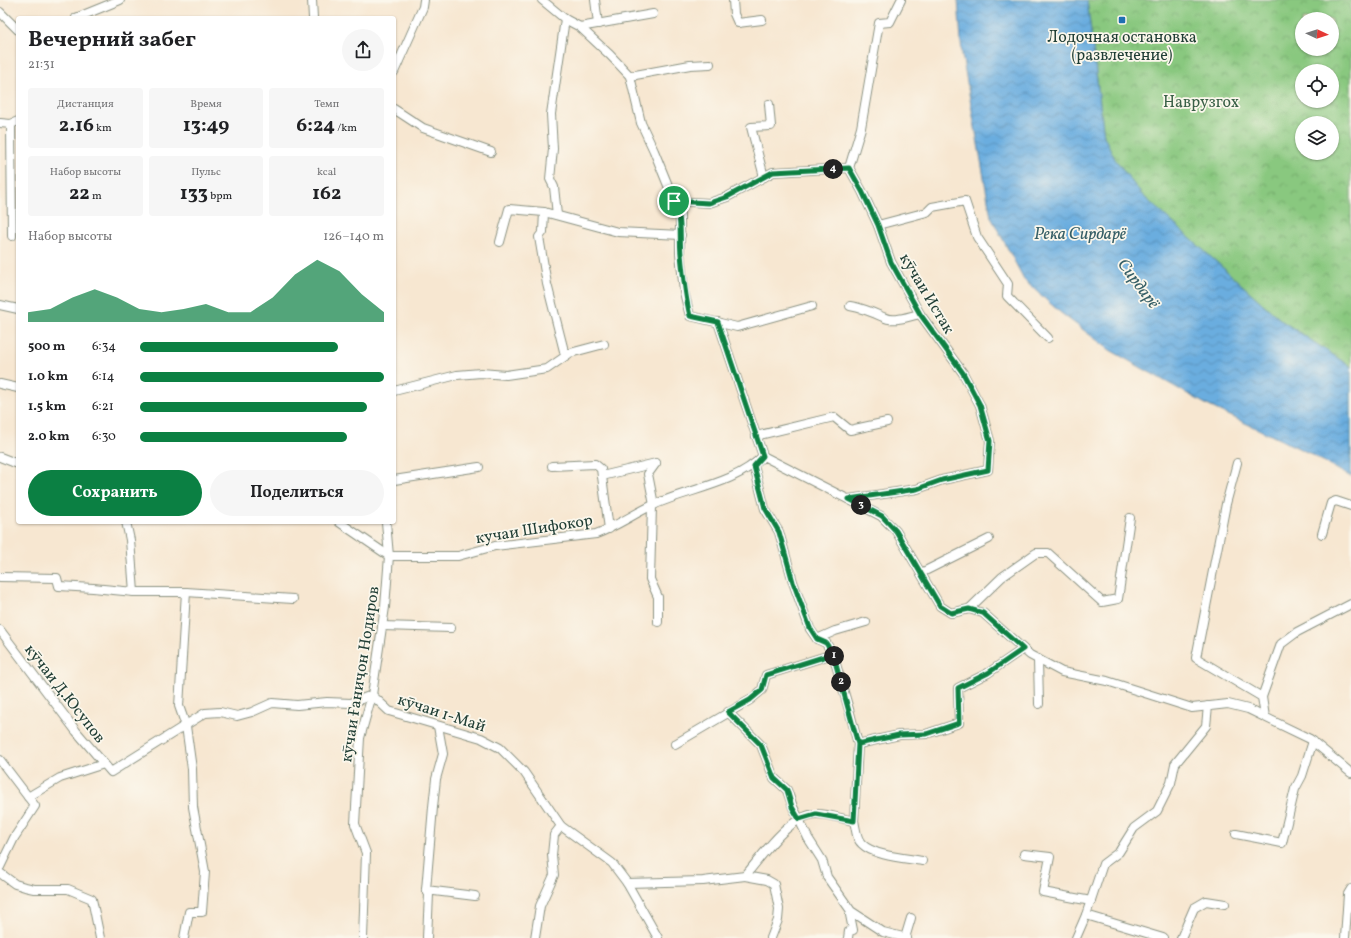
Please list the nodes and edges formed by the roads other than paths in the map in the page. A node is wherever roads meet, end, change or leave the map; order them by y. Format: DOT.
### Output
graph roads {
  1 [pos="120,0"];
  2 [pos="312,0"];
  3 [pos="424,0"];
  4 [pos="542,0"];
  5 [pos="595,0"];
  6 [pos="733,0"];
  7 [pos="901,0"];
  8 [pos="0,12"];
  9 [pos="653,14"];
  10 [pos="81,16"];
  11 [pos="314,16"];
  12 [pos="565,19"];
  13 [pos="762,20"];
  14 [pos="598,24"];
  15 [pos="16,28"];
  16 [pos="580,28"];
  17 [pos="710,64"];
  18 [pos="396,68"];
  19 [pos="630,76"];
  20 [pos="769,104"];
  21 [pos="396,110"];
  22 [pos="15,122"];
  23 [pos="0,124"];
  24 [pos="491,152"];
  25 [pos="849,168"];
  26 [pos="764,177"];
  27 [pos="674,201"];
  28 [pos="544,212"];
  29 [pos="558,215"];
  30 [pos="878,225"];
  31 [pos="681,235"];
  32 [pos="12,236"];
  33 [pos="500,242"];
  34 [pos="0,305"];
  35 [pos="812,306"];
  36 [pos="850,306"];
  37 [pos="16,309"];
  38 [pos="920,314"];
  39 [pos="718,322"];
  40 [pos="1048,338"];
  41 [pos="604,344"];
  42 [pos="565,355"];
  43 [pos="0,384"];
  44 [pos="16,388"];
  45 [pos="396,390"];
  46 [pos="887,422"];
  47 [pos="756,436"];
  48 [pos="763,456"];
  49 [pos="0,457"];
  50 [pos="16,463"];
  51 [pos="1236,463"];
  52 [pos="479,466"];
  53 [pos="552,466"];
  54 [pos="754,466"];
  55 [pos="602,476"];
  56 [pos="396,480"];
  57 [pos="849,499"];
  58 [pos="653,505"];
  59 [pos="1351,506"];
  60 [pos="1130,518"];
  61 [pos="126,524"];
  62 [pos="342,524"];
  63 [pos="386,524"];
  64 [pos="609,529"];
  65 [pos="1322,534"];
  66 [pos="989,539"];
  67 [pos="390,556"];
  68 [pos="921,573"];
  69 [pos="0,577"];
  70 [pos="134,592"];
  71 [pos="186,592"];
  72 [pos="293,599"];
  73 [pos="1351,604"];
  74 [pos="969,609"];
  75 [pos="658,622"];
  76 [pos="866,622"];
  77 [pos="382,626"];
  78 [pos="452,628"];
  79 [pos="0,630"];
  80 [pos="817,639"];
  81 [pos="1023,649"];
  82 [pos="833,654"];
  83 [pos="1038,659"];
  84 [pos="372,695"];
  85 [pos="1262,698"];
  86 [pos="1039,704"];
  87 [pos="1208,706"];
  88 [pos="728,712"];
  89 [pos="1265,716"];
  90 [pos="186,726"];
  91 [pos="438,726"];
  92 [pos="1313,741"];
  93 [pos="675,744"];
  94 [pos="858,744"];
  95 [pos="0,760"];
  96 [pos="104,764"];
  97 [pos="1351,772"];
  98 [pos="28,797"];
  99 [pos="799,819"];
  100 [pos="854,821"];
  101 [pos="561,826"];
  102 [pos="1236,834"];
  103 [pos="1024,854"];
  104 [pos="922,861"];
  105 [pos="0,867"];
  106 [pos="0,873"];
  107 [pos="745,876"];
  108 [pos="627,883"];
  109 [pos="426,890"];
  110 [pos="1351,890"];
  111 [pos="475,896"];
  112 [pos="1091,900"];
  113 [pos="1225,904"];
  114 [pos="1086,915"];
  115 [pos="857,916"];
  116 [pos="911,918"];
  117 [pos="100,938"];
  118 [pos="184,938"];
  119 [pos="363,938"];
  120 [pos="427,938"];
  121 [pos="535,938"];
  122 [pos="658,938"];
  123 [pos="771,938"];
  124 [pos="848,938"];
  125 [pos="906,938"];
  126 [pos="1076,938"];
  127 [pos="1163,938"];
  128 [pos="1181,938"];
  129 [pos="1345,938"];
  1 -- 10 [label="street"];
  2 -- 11 [label="street"];
  3 -- 18 [label="street"];
  4 -- 12 [label="street"];
  5 -- 14 [label="street"];
  6 -- 13 [label="street"];
  7 -- 25 [label="street"];
  8 -- 15 [label="street"];
  9 -- 14 [label="street"];
  12 -- 16 [label="street"];
  12 -- 29 [label="street"];
  14 -- 16 [label="street"];
  16 -- 19 [label="street"];
  17 -- 19 [label="street"];
  19 -- 27 [label="street"];
  20 -- 26 [label="street"];
  21 -- 24 [label="street"];
  22 -- 23 [label="street"];
  22 -- 32 [label="street"];
  25 -- 26 [label="street"];
  25 -- 30 [label="street, кӯчаи Истак"];
  26 -- 27 [label="street"];
  27 -- 31 [label="street"];
  28 -- 29 [label="street"];
  28 -- 33 [label="street"];
  28 -- 42 [label="street"];
  29 -- 31 [label="street"];
  30 -- 38 [label="street, кӯчаи Истак"];
  30 -- 40 [label="street"];
  31 -- 39 [label="street"];
  34 -- 37 [label="street"];
  35 -- 39 [label="street"];
  36 -- 38 [label="street"];
  38 -- 57 [label="street, кӯчаи Истак"];
  39 -- 47 [label="street"];
  41 -- 42 [label="street"];
  42 -- 45 [label="street"];
  43 -- 44 [label="street"];
  46 -- 47 [label="street"];
  47 -- 48 [label="street"];
  48 -- 54 [label="street"];
  48 -- 57 [label="street"];
  49 -- 50 [label="street"];
  51 -- 85 [label="street"];
  52 -- 56 [label="street"];
  53 -- 55 [label="street"];
  54 -- 58 [label="street, кучаи Шифокор"];
  54 -- 80 [label="street"];
  55 -- 58 [label="street"];
  55 -- 64 [label="street"];
  57 -- 68 [label="street"];
  58 -- 64 [label="street, кучаи Шифокор"];
  58 -- 75 [label="street"];
  59 -- 65 [label="street"];
  60 -- 74 [label="street"];
  61 -- 70 [label="street"];
  62 -- 67 [label="street"];
  63 -- 67 [label="street, кӯчаи Ғаниҷон Нодиров"];
  64 -- 67 [label="street, кучаи Шифокор"];
  66 -- 68 [label="street"];
  67 -- 77 [label="street, кӯчаи Ғаниҷон Нодиров"];
  68 -- 74 [label="street"];
  69 -- 70 [label="street"];
  70 -- 71 [label="street"];
  71 -- 72 [label="street"];
  71 -- 90 [label="street"];
  73 -- 85 [label="street"];
  74 -- 81 [label="street"];
  76 -- 80 [label="street"];
  77 -- 78 [label="street"];
  77 -- 84 [label="street, кӯчаи Ғаниҷон Нодиров"];
  79 -- 96 [label="street, кӯчаи Д.Юсупов"];
  80 -- 82 [label="street"];
  81 -- 83 [label="street"];
  81 -- 94 [label="street"];
  82 -- 88 [label="street"];
  82 -- 94 [label="street"];
  83 -- 86 [label="street"];
  83 -- 87 [label="street"];
  84 -- 90 [label="street"];
  84 -- 91 [label="street, кӯчаи 1-Май"];
  84 -- 119 [label="street, кӯчаи Ғаниҷон Нодиров"];
  85 -- 89 [label="street"];
  87 -- 89 [label="street"];
  87 -- 112 [label="street"];
  88 -- 93 [label="street"];
  88 -- 99 [label="street"];
  89 -- 92 [label="street"];
  90 -- 96 [label="street, кӯчаи Д.Юсупов"];
  90 -- 118 [label="street"];
  91 -- 101 [label="street, кӯчаи 1-Май"];
  91 -- 109 [label="street"];
  92 -- 97 [label="street"];
  92 -- 102 [label="street"];
  94 -- 100 [label="street"];
  95 -- 98 [label="street"];
  96 -- 98 [label="street"];
  98 -- 105 [label="street"];
  99 -- 100 [label="street"];
  99 -- 107 [label="street"];
  99 -- 115 [label="street"];
  100 -- 104 [label="street"];
  101 -- 108 [label="street, кӯчаи 1-Май"];
  101 -- 121 [label="street"];
  103 -- 112 [label="street"];
  106 -- 117 [label="street"];
  107 -- 108 [label="street"];
  107 -- 123 [label="street"];
  108 -- 122 [label="street, кӯчаи 1-Май"];
  109 -- 111 [label="street"];
  109 -- 120 [label="street"];
  110 -- 129 [label="street"];
  112 -- 114 [label="street"];
  113 -- 128 [label="street"];
  114 -- 126 [label="street"];
  114 -- 127 [label="street"];
  115 -- 124 [label="street"];
  115 -- 125 [label="street"];
  116 -- 125 [label="street"];
}
